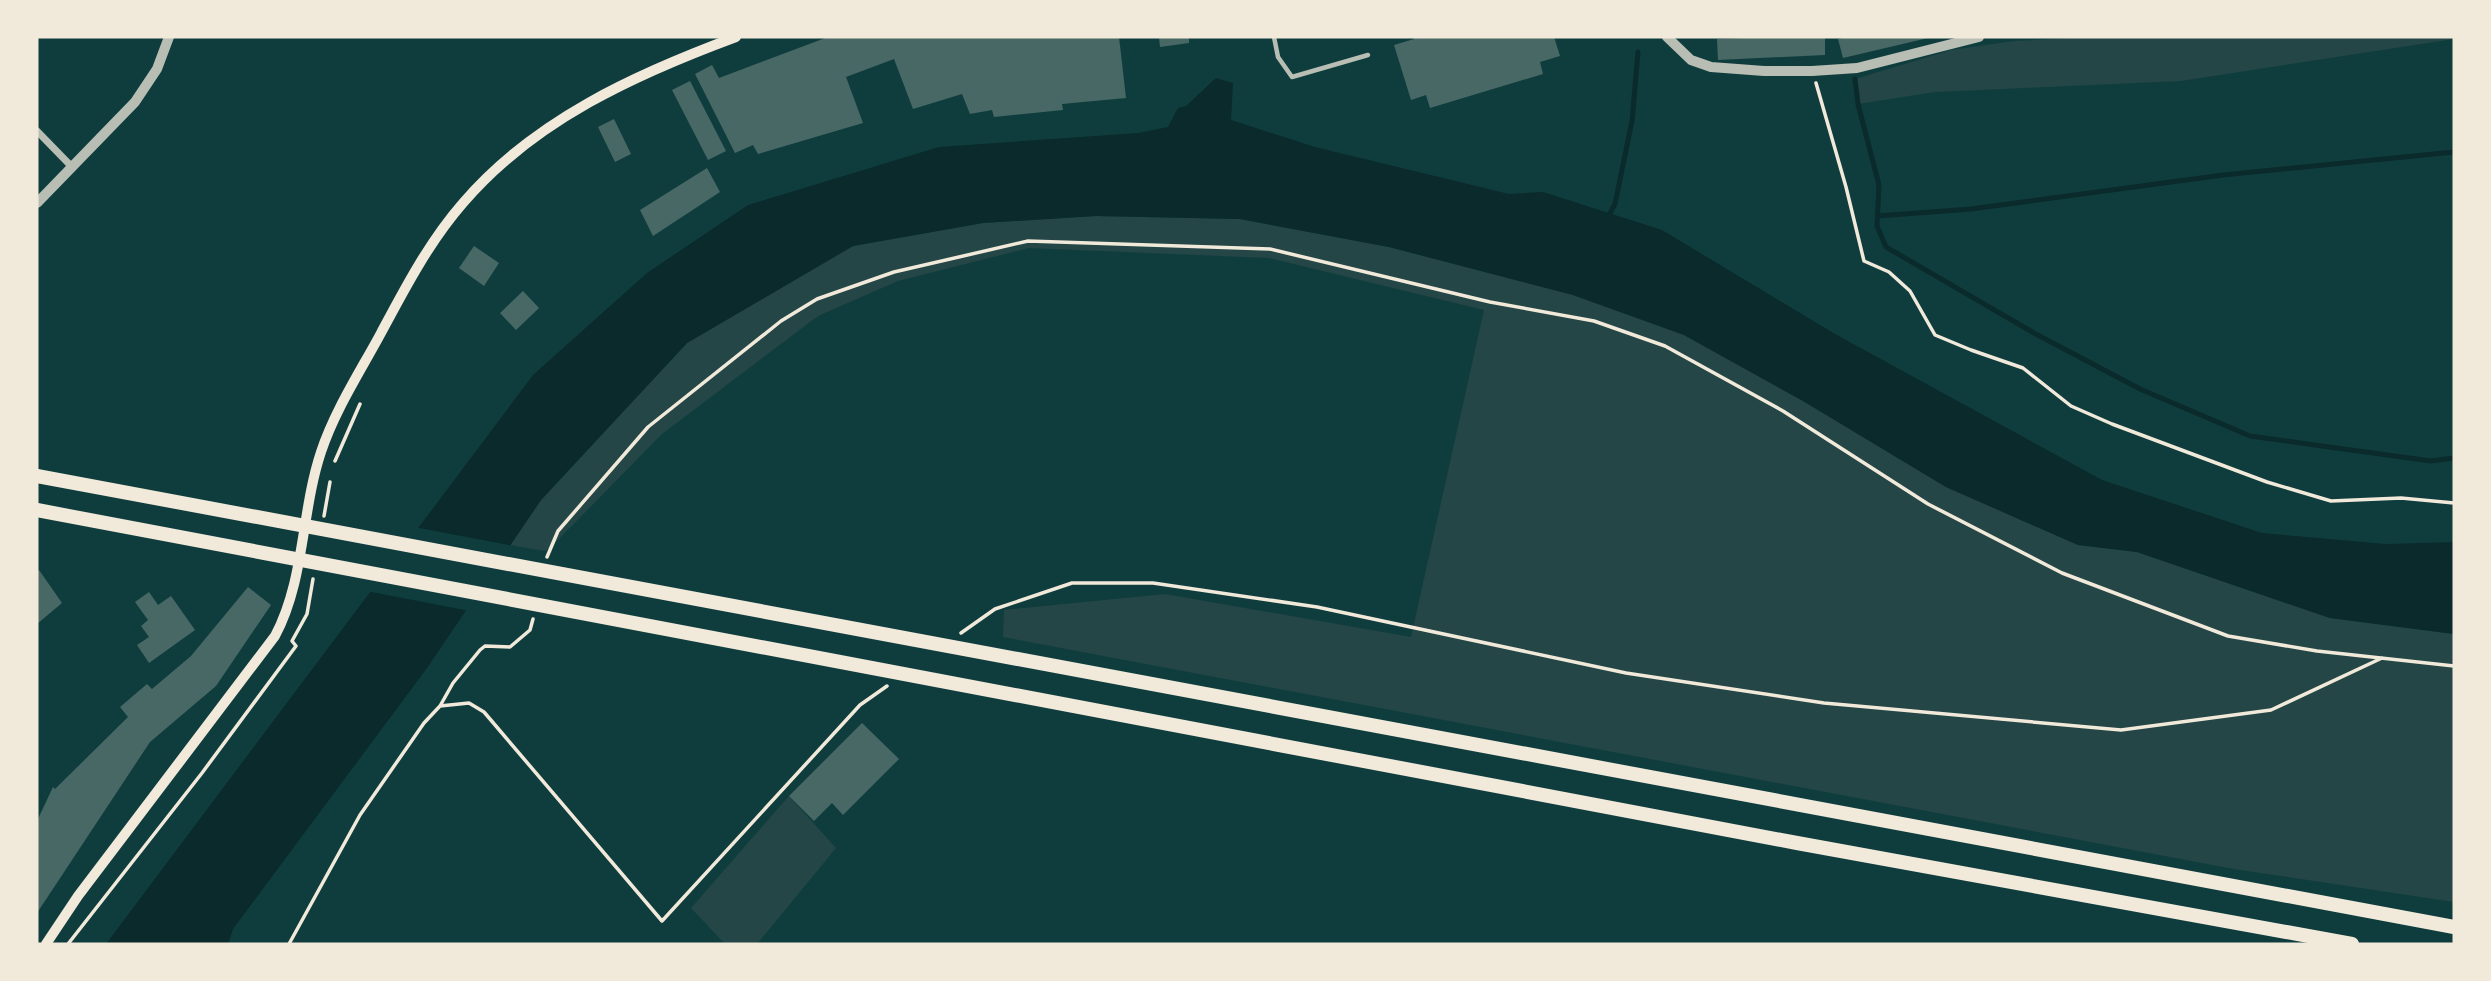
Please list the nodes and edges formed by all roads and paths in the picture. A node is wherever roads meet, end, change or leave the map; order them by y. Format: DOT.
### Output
graph roads {
  1 [pos="169,37"];
  2 [pos="736,37"];
  3 [pos="1274,37"];
  4 [pos="1667,37"];
  5 [pos="1979,37"];
  6 [pos="1367,55"];
  7 [pos="1812,71"];
  8 [pos="37,131"];
  9 [pos="72,167"];
  10 [pos="37,203"];
  11 [pos="37,475"];
  12 [pos="2454,503"];
  13 [pos="37,510"];
  14 [pos="546,562"];
  15 [pos="533,617"];
  16 [pos="961,633"];
  17 [pos="2382,658"];
  18 [pos="2454,666"];
  19 [pos="893,682"];
  20 [pos="440,706"];
  21 [pos="2454,927"];
  22 [pos="46,944"];
  23 [pos="289,944"];
  24 [pos="2352,944"];
  1 -- 9 [label="street"];
  2 -- 22 [label="main road"];
  3 -- 6 [label="lane"];
  4 -- 7 [label="street"];
  5 -- 7 [label="street"];
  7 -- 12 [label="path"];
  8 -- 9 [label="street"];
  9 -- 10 [label="street"];
  11 -- 21 [label="highway"];
  13 -- 24 [label="highway"];
  14 -- 17 [label="path"];
  15 -- 20 [label="path"];
  16 -- 17 [label="path"];
  17 -- 18 [label="path"];
  19 -- 20 [label="path"];
  20 -- 23 [label="path"];
}
